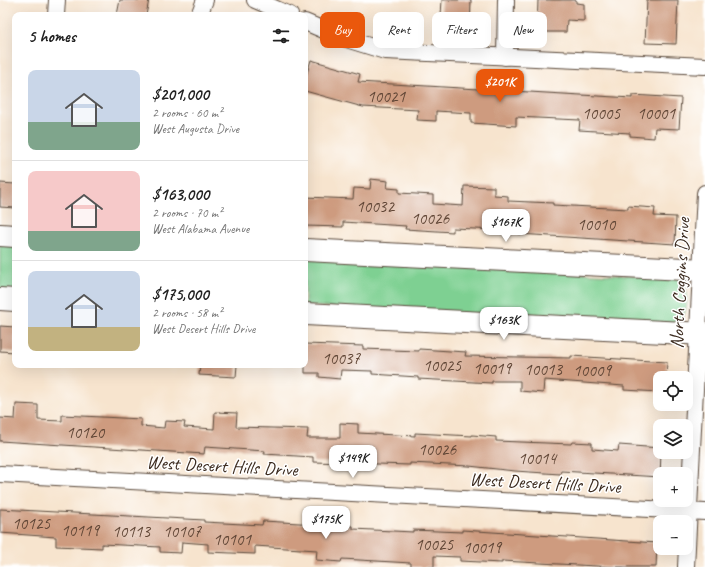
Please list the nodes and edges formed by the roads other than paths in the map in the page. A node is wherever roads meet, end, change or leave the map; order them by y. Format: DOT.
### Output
graph roads {
  1 [pos="57,0"];
  2 [pos="205,0"];
  3 [pos="255,0"];
  4 [pos="506,0"];
  5 [pos="56,12"];
  6 [pos="200,12"];
  7 [pos="283,12"];
  8 [pos="308,23"];
  9 [pos="505,57"];
  10 [pos="705,66"];
  11 [pos="705,193"];
  12 [pos="0,235"];
  13 [pos="12,236"];
  14 [pos="308,250"];
  15 [pos="703,270"];
  16 [pos="0,299"];
  17 [pos="12,300"];
  18 [pos="308,314"];
  19 [pos="701,334"];
  20 [pos="0,474"];
  21 [pos="689,511"];
  22 [pos="705,512"];
  23 [pos="686,567"];
  1 -- 5 [label="street"];
  2 -- 6 [label="street"];
  3 -- 7 [label="street"];
  4 -- 9 [label="street"];
  8 -- 9 [label="street"];
  9 -- 10 [label="street"];
  11 -- 15 [label="street, North Coggins Drive"];
  12 -- 13 [label="street"];
  14 -- 15 [label="street"];
  15 -- 19 [label="street, North Coggins Drive"];
  16 -- 17 [label="street"];
  18 -- 19 [label="street"];
  19 -- 21 [label="street, North Coggins Drive"];
  20 -- 21 [label="street, West Desert Hills Drive"];
  21 -- 22 [label="street, West Desert Hills Drive"];
  21 -- 23 [label="street, North Coggins Drive"];
}
